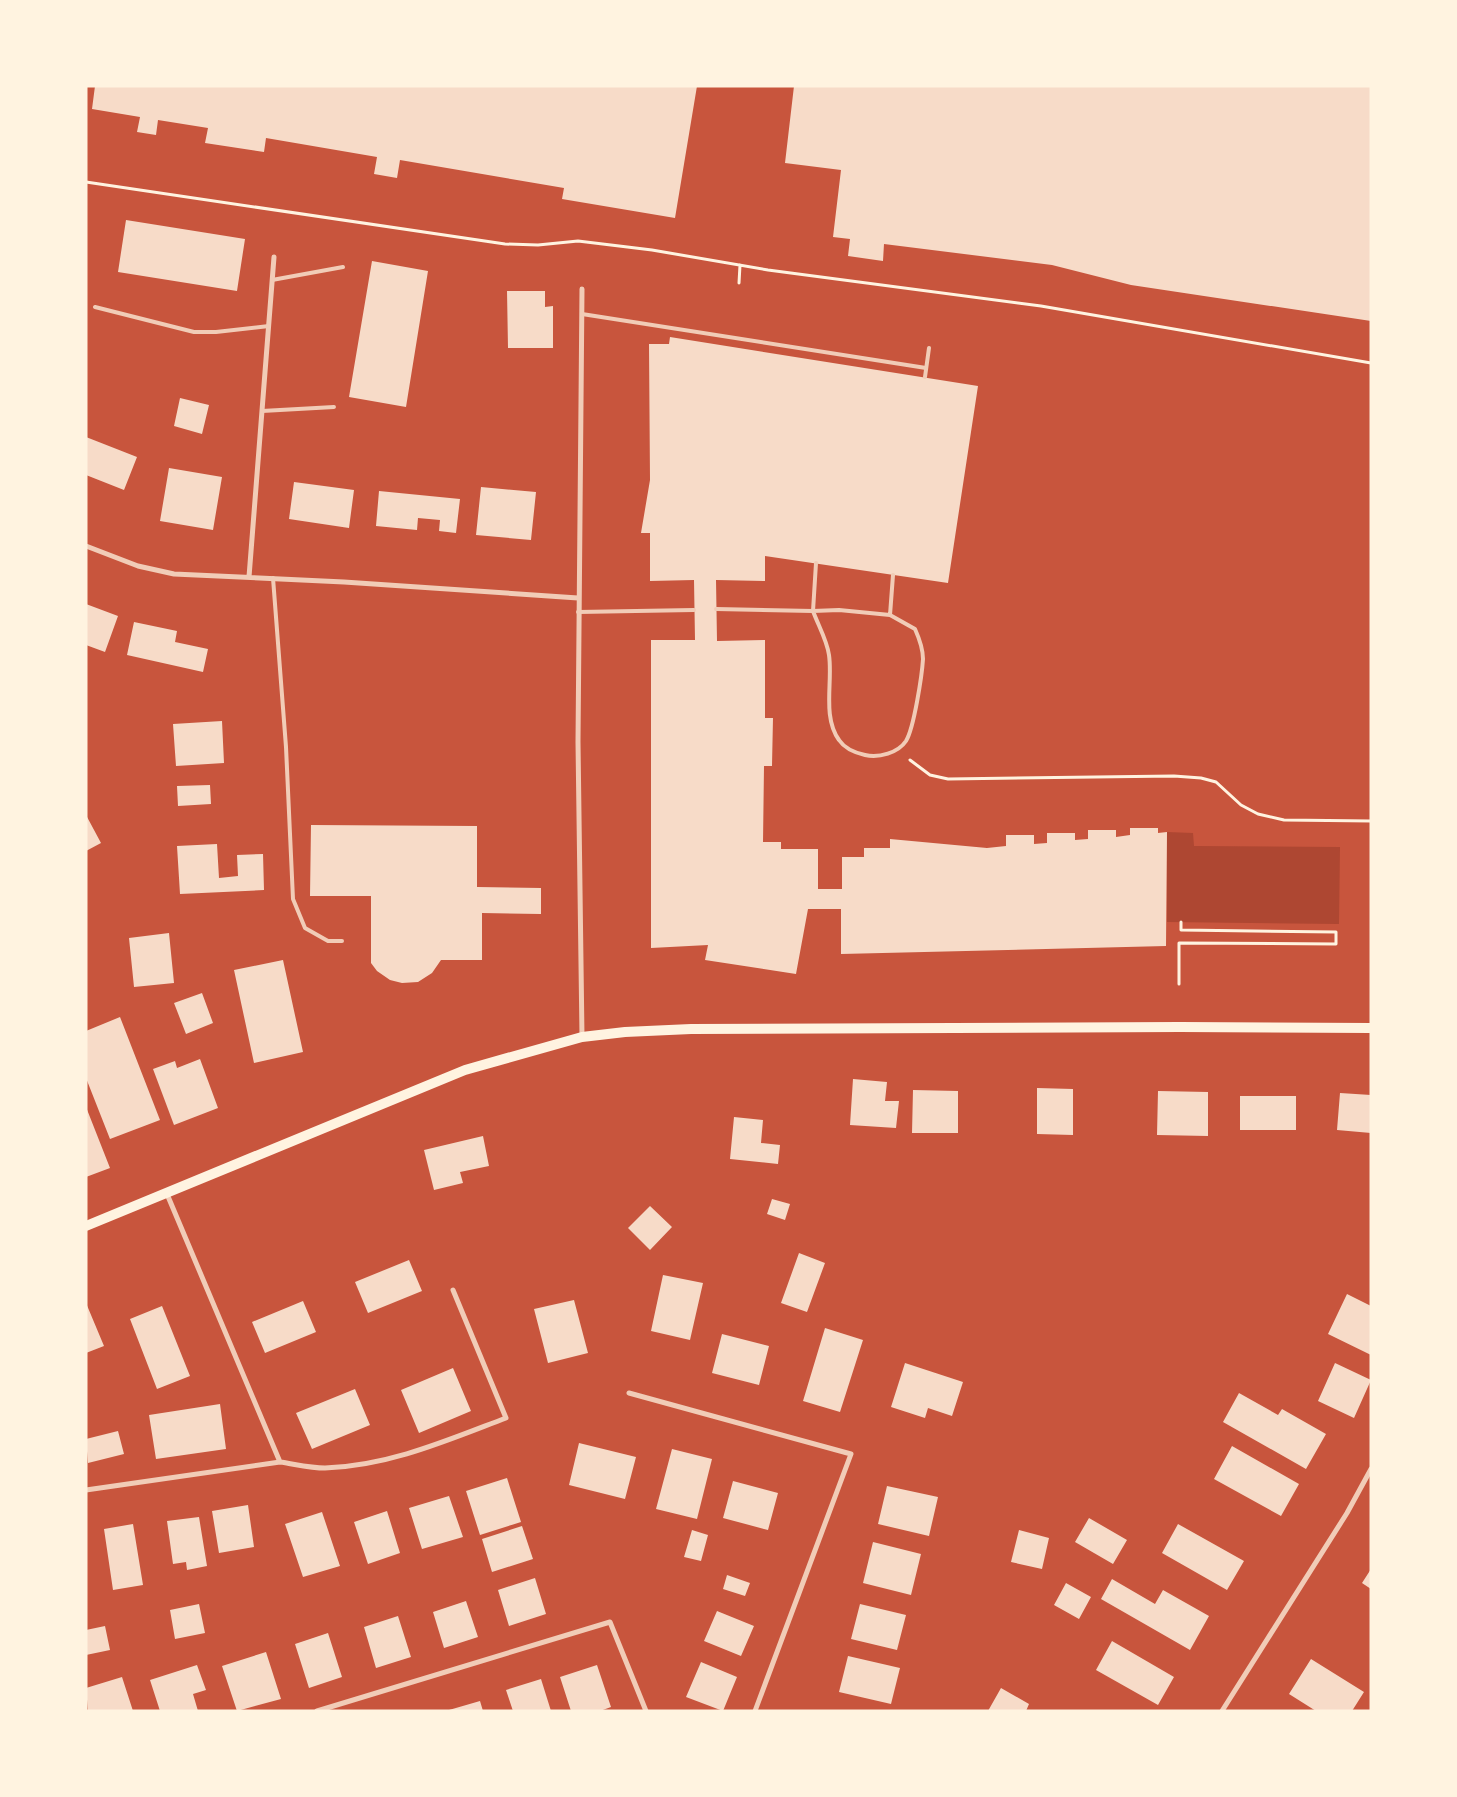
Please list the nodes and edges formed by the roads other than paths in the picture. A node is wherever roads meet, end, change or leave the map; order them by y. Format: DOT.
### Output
graph roads {
  1 [pos="274,258"];
  2 [pos="343,267"];
  3 [pos="272,280"];
  4 [pos="582,289"];
  5 [pos="94,307"];
  6 [pos="582,314"];
  7 [pos="268,326"];
  8 [pos="929,348"];
  9 [pos="926,368"];
  10 [pos="924,377"];
  11 [pos="334,407"];
  12 [pos="262,410"];
  13 [pos="86,546"];
  14 [pos="816,563"];
  15 [pos="893,575"];
  16 [pos="249,576"];
  17 [pos="273,578"];
  18 [pos="578,598"];
  19 [pos="694,610"];
  20 [pos="716,610"];
  21 [pos="578,612"];
  22 [pos="813,612"];
  23 [pos="890,615"];
  24 [pos="342,941"];
  25 [pos="1371,1028"];
  26 [pos="582,1037"];
  27 [pos="166,1194"];
  28 [pos="86,1226"];
  29 [pos="453,1290"];
  30 [pos="629,1393"];
  31 [pos="280,1462"];
  32 [pos="1371,1469"];
  33 [pos="86,1490"];
  34 [pos="317,1711"];
  35 [pos="646,1711"];
  36 [pos="755,1711"];
  37 [pos="1222,1711"];
  1 -- 3 [label="street"];
  2 -- 3 [label="lane"];
  3 -- 7 [label="street"];
  4 -- 6 [label="street"];
  5 -- 7 [label="lane"];
  6 -- 9 [label="lane"];
  6 -- 18 [label="street"];
  7 -- 12 [label="street"];
  8 -- 9 [label="lane"];
  9 -- 10 [label="lane"];
  11 -- 12 [label="lane"];
  12 -- 16 [label="street"];
  13 -- 16 [label="street"];
  14 -- 22 [label="lane"];
  15 -- 23 [label="lane"];
  16 -- 17 [label="street"];
  17 -- 18 [label="street"];
  17 -- 24 [label="lane"];
  18 -- 21 [label="street"];
  19 -- 21 [label="lane"];
  20 -- 22 [label="lane"];
  21 -- 26 [label="street"];
  22 -- 23 [label="lane"];
  22 -- 23 [label="lane"];
  25 -- 26 [label="main road"];
  26 -- 27 [label="main road"];
  27 -- 28 [label="main road"];
  27 -- 31 [label="street"];
  29 -- 31 [label="street"];
  30 -- 36 [label="street"];
  31 -- 33 [label="street"];
  32 -- 37 [label="street"];
  34 -- 35 [label="street"];
}
